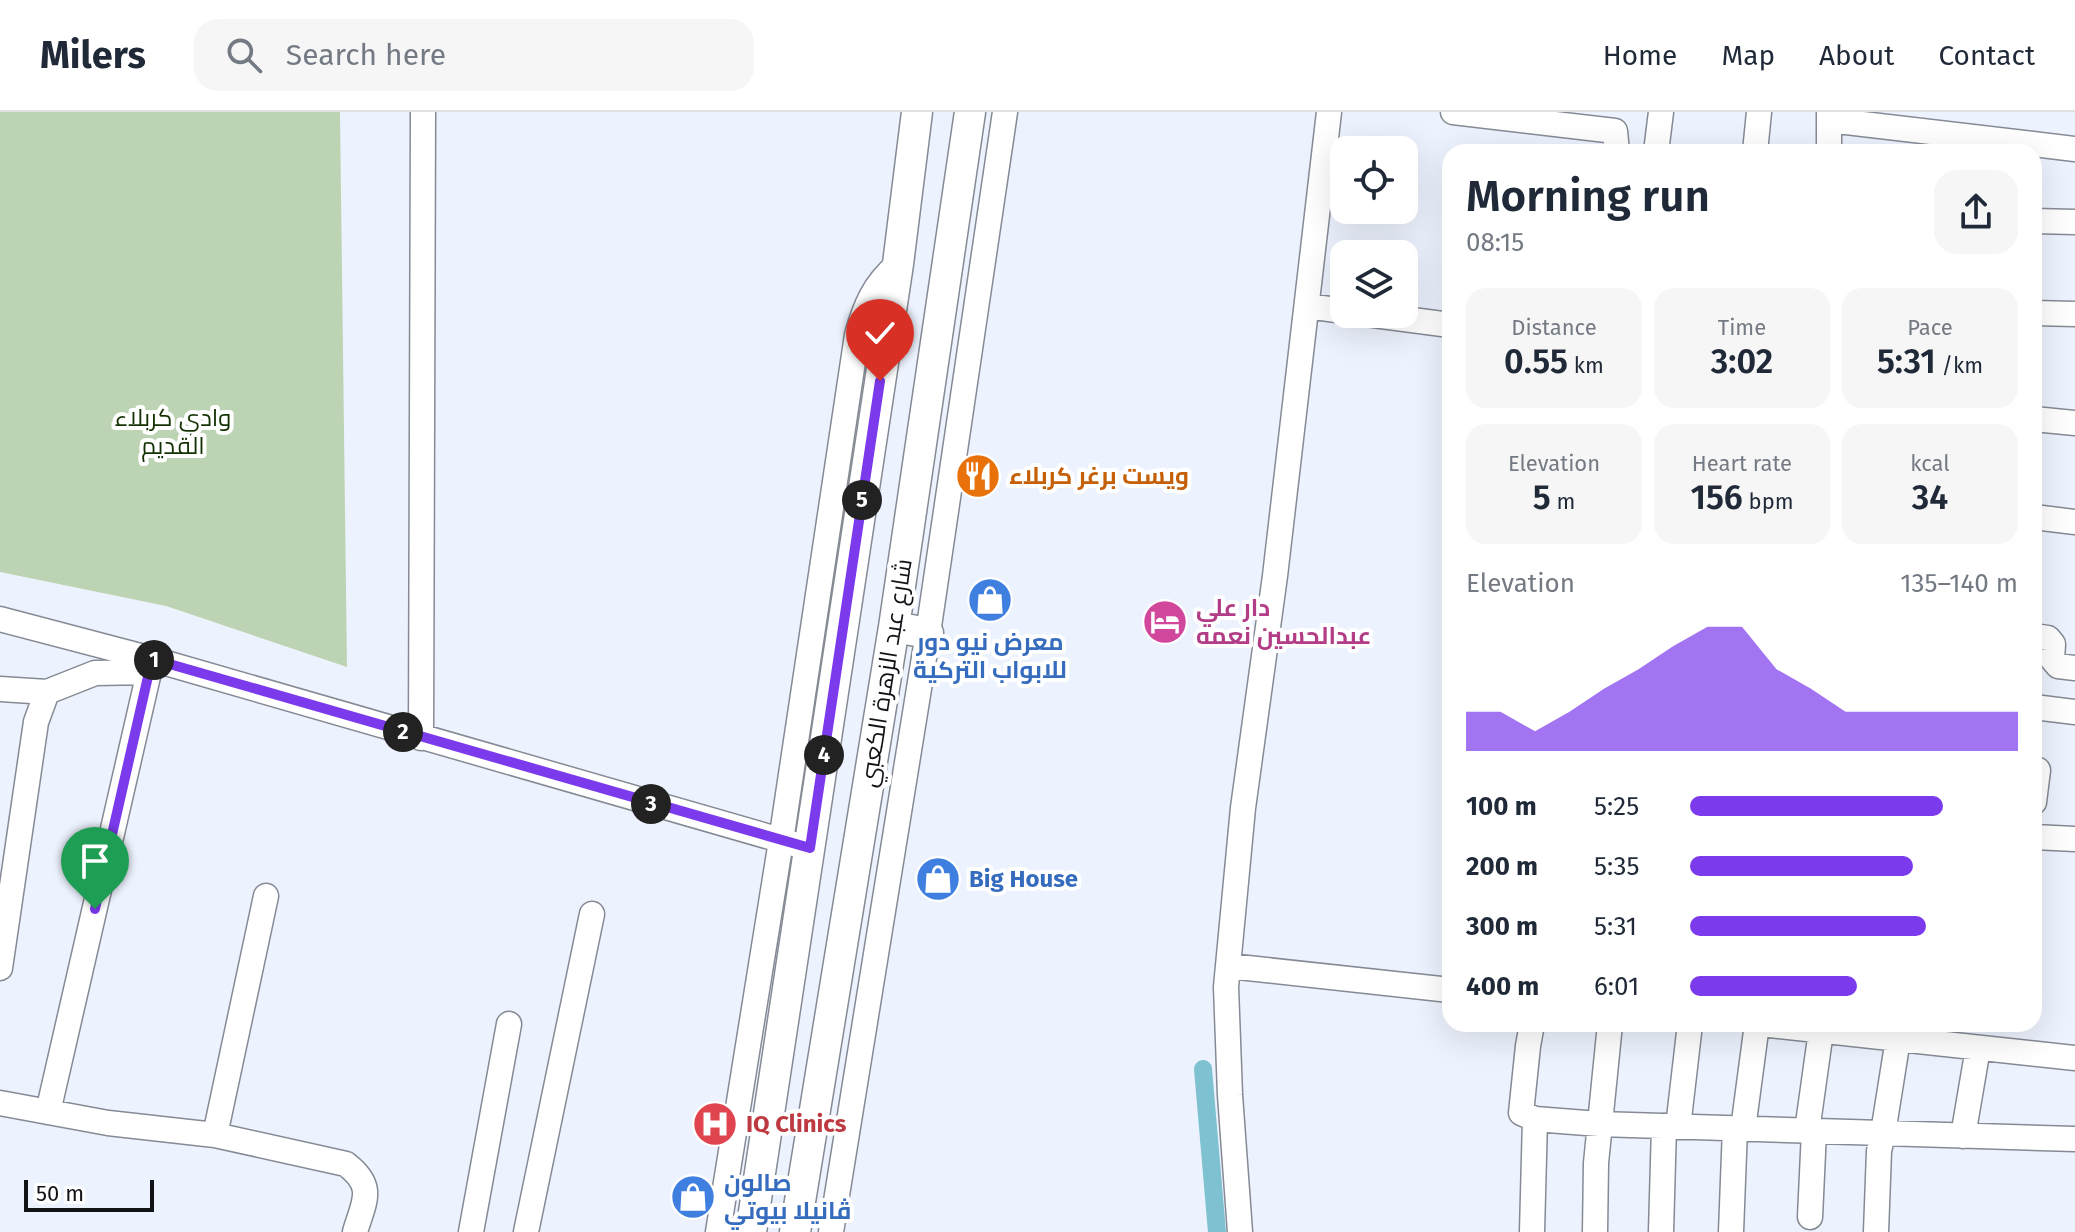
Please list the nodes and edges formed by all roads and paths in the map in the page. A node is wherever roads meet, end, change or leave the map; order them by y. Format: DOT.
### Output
graph roads {
  1 [pos="423,112"];
  2 [pos="917,112"];
  3 [pos="970,112"];
  4 [pos="1005,112"];
  5 [pos="1329,112"];
  6 [pos="1453,112"];
  7 [pos="1661,112"];
  8 [pos="1759,112"];
  9 [pos="1829,116"];
  10 [pos="1616,144"];
  11 [pos="1657,144"];
  12 [pos="1756,144"];
  13 [pos="1829,144"];
  14 [pos="2038,144"];
  15 [pos="2042,145"];
  16 [pos="2075,149"];
  17 [pos="2042,221"];
  18 [pos="2075,222"];
  19 [pos="898,264"];
  20 [pos="1307,306"];
  21 [pos="1330,309"];
  22 [pos="2042,313"];
  23 [pos="2075,314"];
  24 [pos="1418,321"];
  25 [pos="1442,324"];
  26 [pos="2042,420"];
  27 [pos="2075,423"];
  28 [pos="2042,518"];
  29 [pos="2075,522"];
  30 [pos="0,619"];
  31 [pos="894,627"];
  32 [pos="928,633"];
  33 [pos="2042,637"];
  34 [pos="150,666"];
  35 [pos="2075,668"];
  36 [pos="0,689"];
  37 [pos="47,692"];
  38 [pos="2042,708"];
  39 [pos="2075,712"];
  40 [pos="421,738"];
  41 [pos="2042,837"];
  42 [pos="2075,839"];
  43 [pos="781,841"];
  44 [pos="810,848"];
  45 [pos="266,896"];
  46 [pos="592,914"];
  47 [pos="1229,966"];
  48 [pos="0,968"];
  49 [pos="1442,989"];
  50 [pos="509,1024"];
  51 [pos="1531,1032"];
  52 [pos="1609,1032"];
  53 [pos="1689,1032"];
  54 [pos="1757,1032"];
  55 [pos="1821,1032"];
  56 [pos="1831,1032"];
  57 [pos="1985,1032"];
  58 [pos="1898,1039"];
  59 [pos="1982,1048"];
  60 [pos="2075,1058"];
  61 [pos="775,1080"];
  62 [pos="818,1095"];
  63 [pos="0,1103"];
  64 [pos="48,1112"];
  65 [pos="1535,1119"];
  66 [pos="1599,1124"];
  67 [pos="1671,1126"];
  68 [pos="1739,1129"];
  69 [pos="1811,1131"];
  70 [pos="1883,1133"];
  71 [pos="215,1135"];
  72 [pos="1963,1136"];
  73 [pos="2075,1139"];
  74 [pos="764,1152"];
  75 [pos="806,1164"];
  76 [pos="1810,1217"];
  77 [pos="355,1232"];
  78 [pos="471,1232"];
  79 [pos="526,1232"];
  80 [pos="718,1232"];
  81 [pos="751,1232"];
  82 [pos="795,1232"];
  83 [pos="831,1232"];
  84 [pos="1240,1232"];
  85 [pos="1532,1232"];
  86 [pos="1595,1232"];
  87 [pos="1661,1232"];
  88 [pos="1731,1232"];
  89 [pos="1876,1232"];
  1 -- 40 [label="street"];
  2 -- 19 [label="main road, شارع عبد الزهرة الكعبي"];
  3 -- 31 [label="main road, شارع عبد الزهرة الكعبي"];
  4 -- 32 [label="street"];
  5 -- 20 [label="street"];
  6 -- 10 [label="street"];
  7 -- 11 [label="street"];
  8 -- 12 [label="street"];
  9 -- 13 [label="street"];
  9 -- 14 [label="street"];
  15 -- 16 [label="street"];
  17 -- 18 [label="street"];
  19 -- 43 [label="street"];
  19 -- 44 [label="main road, شارع عبد الزهرة الكعبي"];
  20 -- 21 [label="street"];
  20 -- 47 [label="street"];
  22 -- 23 [label="street"];
  24 -- 25 [label="street"];
  26 -- 27 [label="street"];
  28 -- 29 [label="street"];
  30 -- 34 [label="street"];
  31 -- 32 [label="main road"];
  31 -- 62 [label="main road, شارع عبد الزهرة الكعبي"];
  32 -- 83 [label="street"];
  33 -- 35 [label="street"];
  34 -- 37 [label="street"];
  34 -- 40 [label="street"];
  34 -- 64 [label="street"];
  36 -- 37 [label="street"];
  37 -- 48 [label="street"];
  38 -- 39 [label="street"];
  40 -- 43 [label="street"];
  41 -- 42 [label="street"];
  43 -- 44 [label="street"];
  43 -- 80 [label="street"];
  44 -- 61 [label="main road, شارع عبد الزهرة الكعبي"];
  45 -- 71 [label="street"];
  46 -- 79 [label="street"];
  47 -- 49 [label="street"];
  47 -- 84 [label="street"];
  50 -- 78 [label="street"];
  51 -- 65 [label="street"];
  52 -- 66 [label="street"];
  53 -- 67 [label="street"];
  54 -- 68 [label="street"];
  55 -- 69 [label="street"];
  56 -- 58 [label="street"];
  57 -- 59 [label="street"];
  58 -- 59 [label="street"];
  58 -- 70 [label="street"];
  59 -- 60 [label="street"];
  59 -- 72 [label="street"];
  61 -- 62 [label="main road"];
  61 -- 74 [label="main road, شارع عبد الزهرة الكعبي"];
  62 -- 75 [label="main road, شارع عبد الزهرة الكعبي"];
  63 -- 64 [label="street"];
  64 -- 71 [label="street"];
  65 -- 66 [label="street"];
  65 -- 85 [label="street"];
  66 -- 67 [label="street"];
  66 -- 86 [label="street"];
  67 -- 68 [label="street"];
  67 -- 87 [label="street"];
  68 -- 69 [label="street"];
  68 -- 88 [label="street"];
  69 -- 70 [label="street"];
  69 -- 76 [label="street"];
  70 -- 72 [label="street"];
  70 -- 89 [label="street"];
  71 -- 77 [label="street"];
  72 -- 73 [label="street"];
  74 -- 75 [label="main road"];
  74 -- 81 [label="main road, شارع عبد الزهرة الكعبي"];
  75 -- 82 [label="main road, شارع عبد الزهرة الكعبي"];
}
